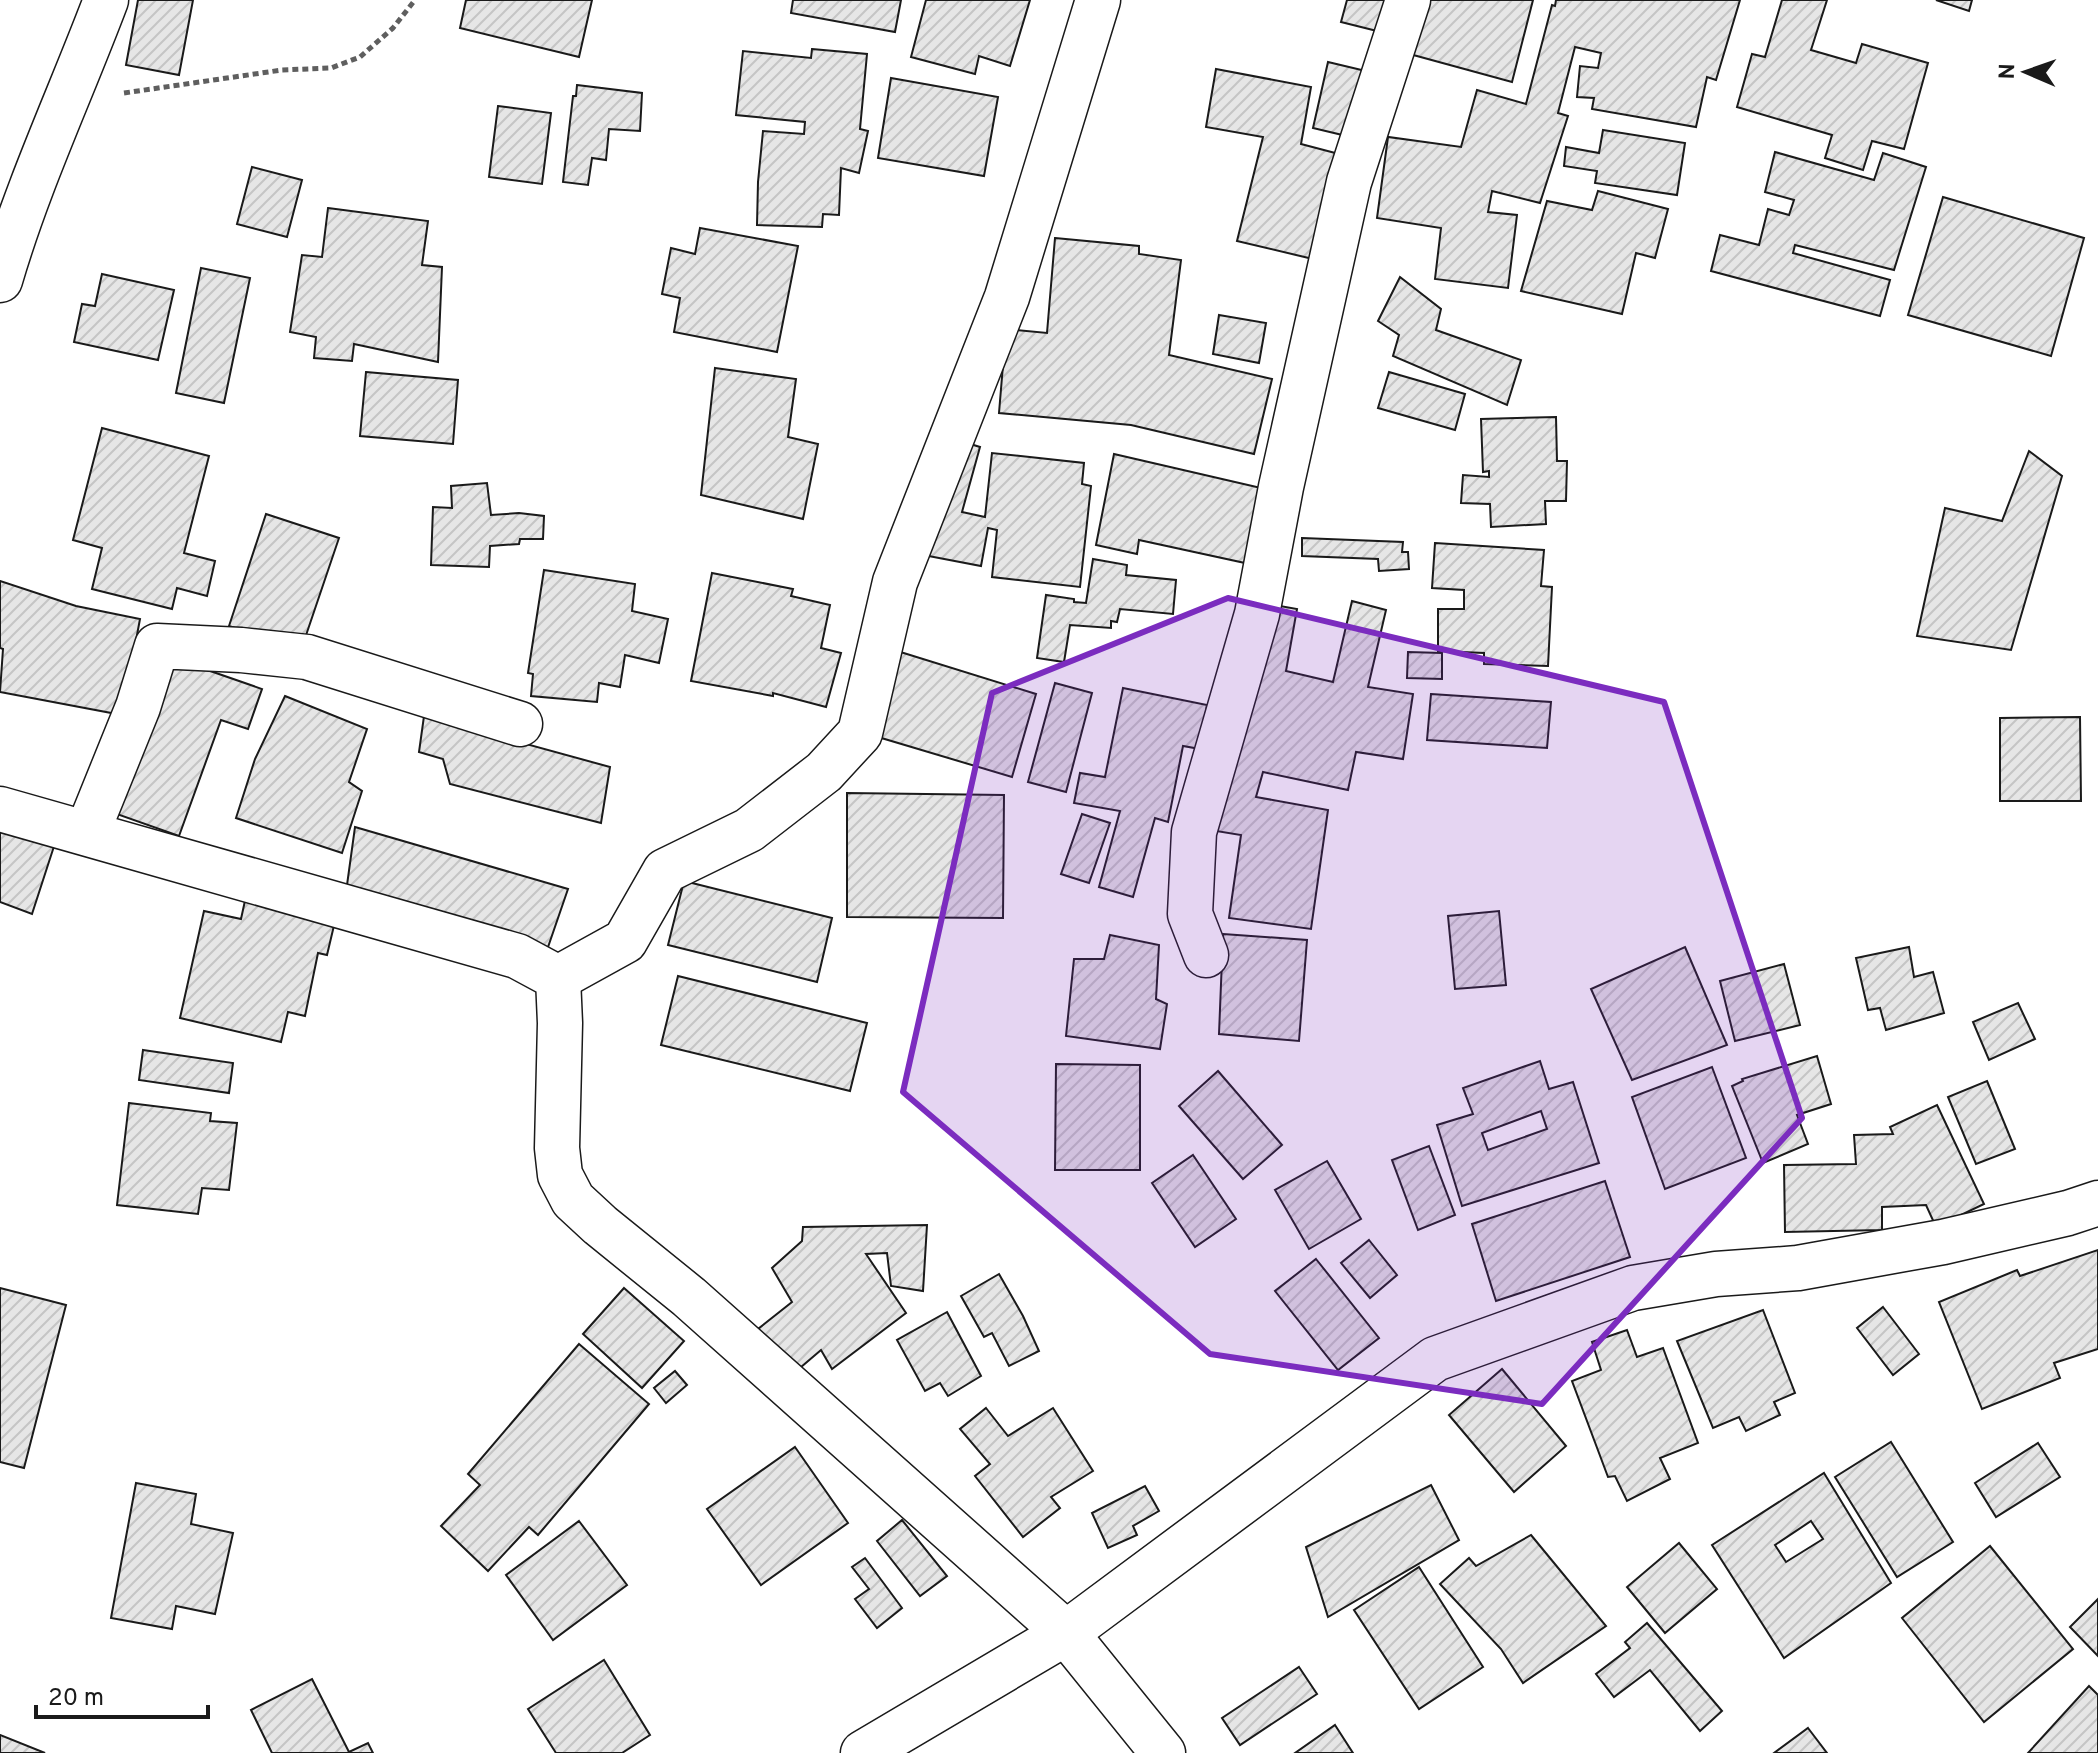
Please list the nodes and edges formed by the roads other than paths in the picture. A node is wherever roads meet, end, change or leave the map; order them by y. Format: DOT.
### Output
graph roads {
  1 [pos="106,0"];
  2 [pos="1098,0"];
  3 [pos="1408,0"];
  4 [pos="9,214"];
  5 [pos="0,280"];
  6 [pos="520,724"];
  7 [pos="0,809"];
  8 [pos="87,833"];
  9 [pos="1206,955"];
  10 [pos="558,978"];
  11 [pos="2098,1203"];
  12 [pos="1066,1633"];
  13 [pos="863,1753"];
  14 [pos="1163,1753"];
  1 -- 4 [label="street"];
  2 -- 10 [label="street"];
  3 -- 9 [label="street"];
  4 -- 5 [label="street"];
  6 -- 8 [label="street"];
  7 -- 8 [label="street"];
  8 -- 10 [label="street"];
  10 -- 12 [label="street"];
  11 -- 12 [label="street"];
  12 -- 13 [label="street"];
  12 -- 14 [label="street"];
}
